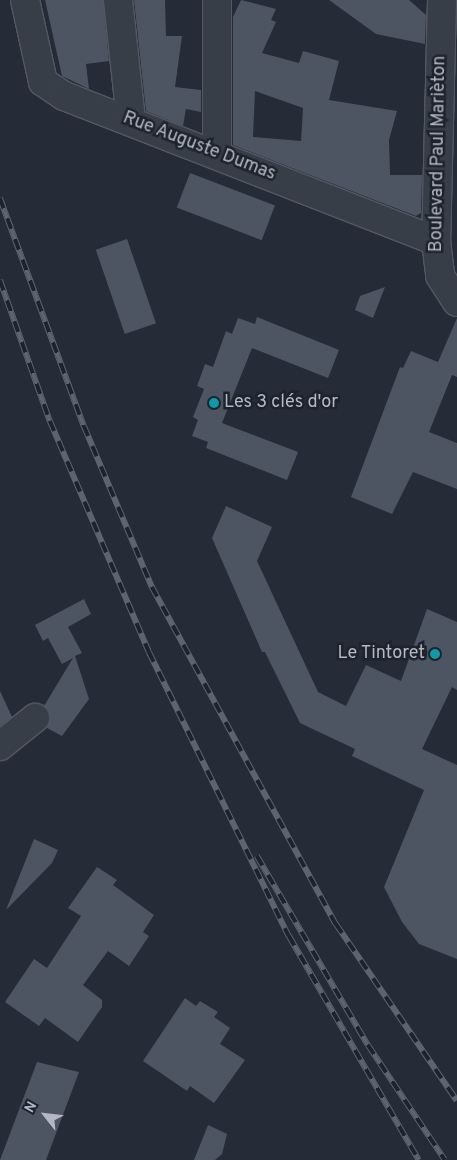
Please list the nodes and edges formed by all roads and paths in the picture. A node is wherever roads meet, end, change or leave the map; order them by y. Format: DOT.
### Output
graph roads {
  1 [pos="25,0"];
  2 [pos="118,0"];
  3 [pos="217,0"];
  4 [pos="442,0"];
  5 [pos="451,0"];
  6 [pos="457,4"];
  7 [pos="131,120"];
  8 [pos="217,153"];
  9 [pos="436,240"];
  10 [pos="457,302"];
  11 [pos="35,718"];
  12 [pos="0,746"];
  1 -- 7 [label="street, Rue Auguste Dumas"];
  2 -- 7 [label="street"];
  3 -- 8 [label="street"];
  4 -- 9 [label="street, Boulevard Paul Marièton"];
  5 -- 6 [label="street"];
  7 -- 8 [label="street, Rue Auguste Dumas"];
  8 -- 9 [label="street, Rue Auguste Dumas"];
  9 -- 10 [label="street, Boulevard Paul Marièton"];
  11 -- 12 [label="street"];
}
